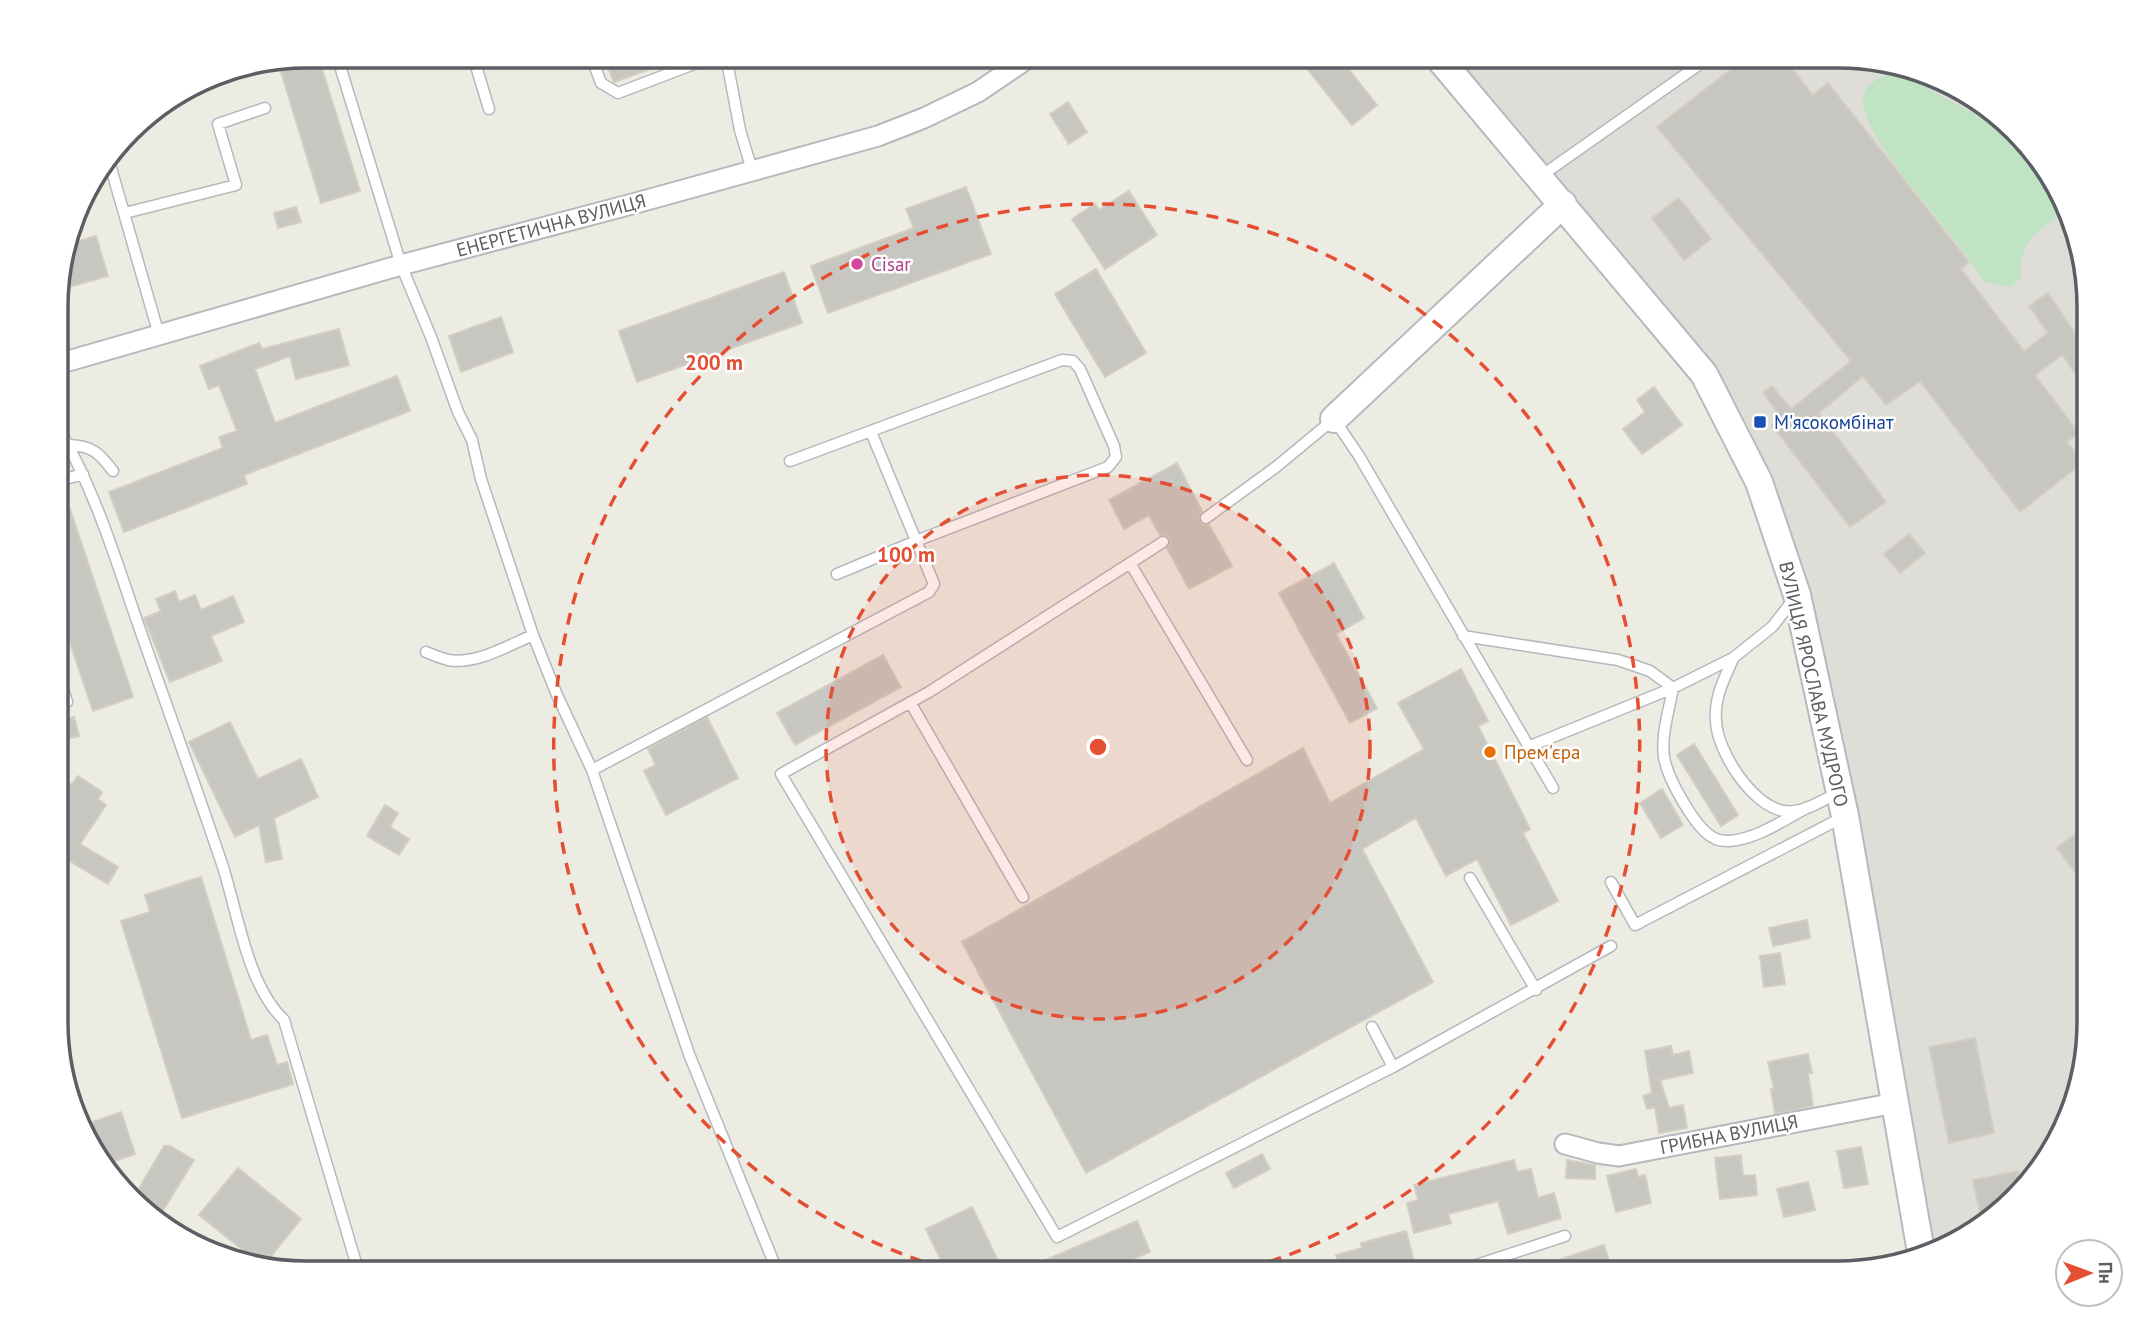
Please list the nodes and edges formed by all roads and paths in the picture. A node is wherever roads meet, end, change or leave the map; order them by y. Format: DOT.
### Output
graph roads {
  1 [pos="1448,68"];
  2 [pos="1694,68"];
  3 [pos="341,69"];
  4 [pos="477,69"];
  5 [pos="596,69"];
  6 [pos="682,69"];
  7 [pos="728,69"];
  8 [pos="1013,69"];
  9 [pos="265,108"];
  10 [pos="489,109"];
  11 [pos="112,169"];
  12 [pos="752,170"];
  13 [pos="1540,176"];
  14 [pos="1563,204"];
  15 [pos="125,213"];
  16 [pos="401,265"];
  17 [pos="159,336"];
  18 [pos="68,361"];
  19 [pos="1334,419"];
  20 [pos="871,432"];
  21 [pos="69,445"];
  22 [pos="790,461"];
  23 [pos="113,471"];
  24 [pos="83,474"];
  25 [pos="68,478"];
  26 [pos="1206,518"];
  27 [pos="916,541"];
  28 [pos="1163,542"];
  29 [pos="1130,563"];
  30 [pos="837,575"];
  31 [pos="1797,595"];
  32 [pos="533,635"];
  33 [pos="1463,636"];
  34 [pos="426,652"];
  35 [pos="1733,658"];
  36 [pos="1674,688"];
  37 [pos="910,702"];
  38 [pos="1528,747"];
  39 [pos="1247,760"];
  40 [pos="592,770"];
  41 [pos="1553,788"];
  42 [pos="1842,804"];
  43 [pos="1808,807"];
  44 [pos="1469,878"];
  45 [pos="1611,882"];
  46 [pos="1023,897"];
  47 [pos="1611,946"];
  48 [pos="1536,989"];
  49 [pos="1372,1027"];
  50 [pos="1393,1067"];
  51 [pos="1895,1103"];
  52 [pos="1565,1144"];
  53 [pos="1565,1236"];
  54 [pos="1920,1246"];
  55 [pos="1490,1260"];
  56 [pos="355,1261"];
  57 [pos="773,1261"];
  1 -- 13 [label="main road, ВУЛИЦЯ ЯРОСЛАВА МУДРОГО"];
  2 -- 13 [label="lane"];
  3 -- 16 [label="lane"];
  4 -- 10 [label="lane"];
  5 -- 6 [label="lane"];
  7 -- 12 [label="lane"];
  8 -- 12 [label="street, ЕНЕРГЕТИЧНА ВУЛИЦЯ"];
  9 -- 15 [label="lane"];
  11 -- 15 [label="lane"];
  12 -- 16 [label="street, ЕНЕРГЕТИЧНА ВУЛИЦЯ"];
  13 -- 14 [label="main road, ВУЛИЦЯ ЯРОСЛАВА МУДРОГО"];
  14 -- 19 [label="main road"];
  14 -- 31 [label="main road, ВУЛИЦЯ ЯРОСЛАВА МУДРОГО"];
  15 -- 17 [label="lane"];
  16 -- 17 [label="street, ЕНЕРГЕТИЧНА ВУЛИЦЯ"];
  16 -- 32 [label="lane"];
  17 -- 18 [label="street, ЕНЕРГЕТИЧНА ВУЛИЦЯ"];
  19 -- 26 [label="lane"];
  19 -- 33 [label="lane"];
  20 -- 22 [label="lane"];
  20 -- 27 [label="lane"];
  20 -- 27 [label="lane"];
  21 -- 23 [label="lane"];
  21 -- 24 [label="lane"];
  24 -- 25 [label="lane"];
  24 -- 56 [label="lane"];
  27 -- 30 [label="lane"];
  27 -- 40 [label="lane"];
  28 -- 29 [label="lane"];
  29 -- 37 [label="lane"];
  29 -- 39 [label="lane"];
  31 -- 35 [label="lane"];
  31 -- 42 [label="main road, ВУЛИЦЯ ЯРОСЛАВА МУДРОГО"];
  32 -- 34 [label="lane"];
  32 -- 40 [label="lane"];
  33 -- 36 [label="lane"];
  33 -- 38 [label="lane"];
  35 -- 36 [label="lane"];
  35 -- 43 [label="lane"];
  36 -- 38 [label="lane"];
  36 -- 43 [label="lane"];
  37 -- 46 [label="lane"];
  37 -- 50 [label="lane"];
  38 -- 41 [label="lane"];
  40 -- 57 [label="lane"];
  42 -- 43 [label="lane"];
  42 -- 45 [label="lane"];
  42 -- 51 [label="main road, ВУЛИЦЯ ЯРОСЛАВА МУДРОГО"];
  44 -- 48 [label="lane"];
  47 -- 48 [label="lane"];
  48 -- 50 [label="lane"];
  49 -- 50 [label="lane"];
  51 -- 52 [label="street, ГРИБНА ВУЛИЦЯ"];
  51 -- 54 [label="main road, ВУЛИЦЯ ЯРОСЛАВА МУДРОГО"];
  53 -- 55 [label="lane"];
}
